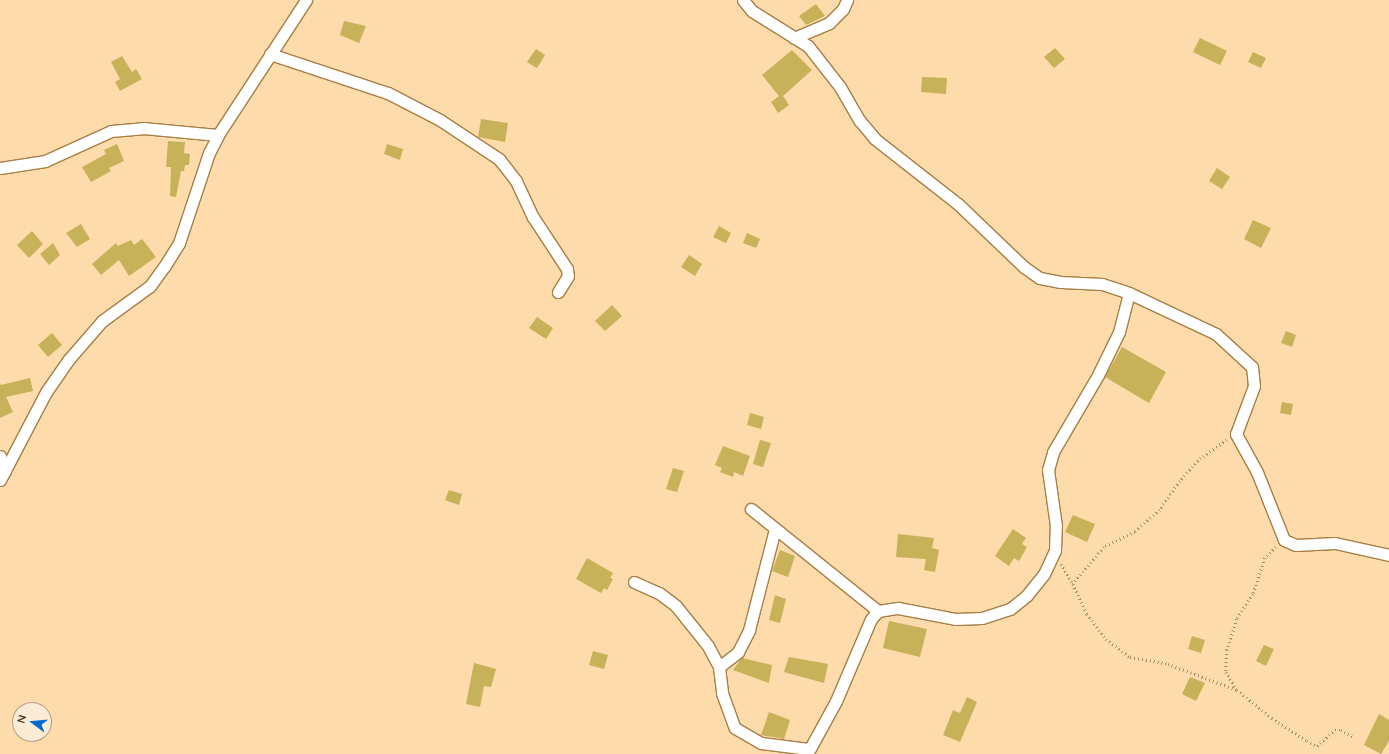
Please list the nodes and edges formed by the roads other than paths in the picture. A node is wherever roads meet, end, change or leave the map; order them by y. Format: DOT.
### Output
graph roads {
  1 [pos="743,0"];
  2 [pos="847,0"];
  3 [pos="302,2"];
  4 [pos="794,38"];
  5 [pos="270,54"];
  6 [pos="218,135"];
  7 [pos="0,168"];
  8 [pos="558,292"];
  9 [pos="1128,293"];
  10 [pos="0,456"];
  11 [pos="3,475"];
  12 [pos="751,510"];
  13 [pos="775,529"];
  14 [pos="1389,555"];
  15 [pos="634,582"];
  16 [pos="878,611"];
  17 [pos="719,667"];
  18 [pos="808,752"];
  1 -- 4 [label="street"];
  2 -- 4 [label="street"];
  3 -- 5 [label="street"];
  4 -- 9 [label="street"];
  5 -- 6 [label="street"];
  5 -- 8 [label="street"];
  6 -- 7 [label="street"];
  6 -- 11 [label="street"];
  9 -- 14 [label="street"];
  9 -- 16 [label="street"];
  10 -- 11 [label="street"];
  12 -- 13 [label="street"];
  13 -- 16 [label="street"];
  13 -- 17 [label="street"];
  15 -- 17 [label="street"];
  16 -- 18 [label="street"];
  17 -- 18 [label="street"];
}
